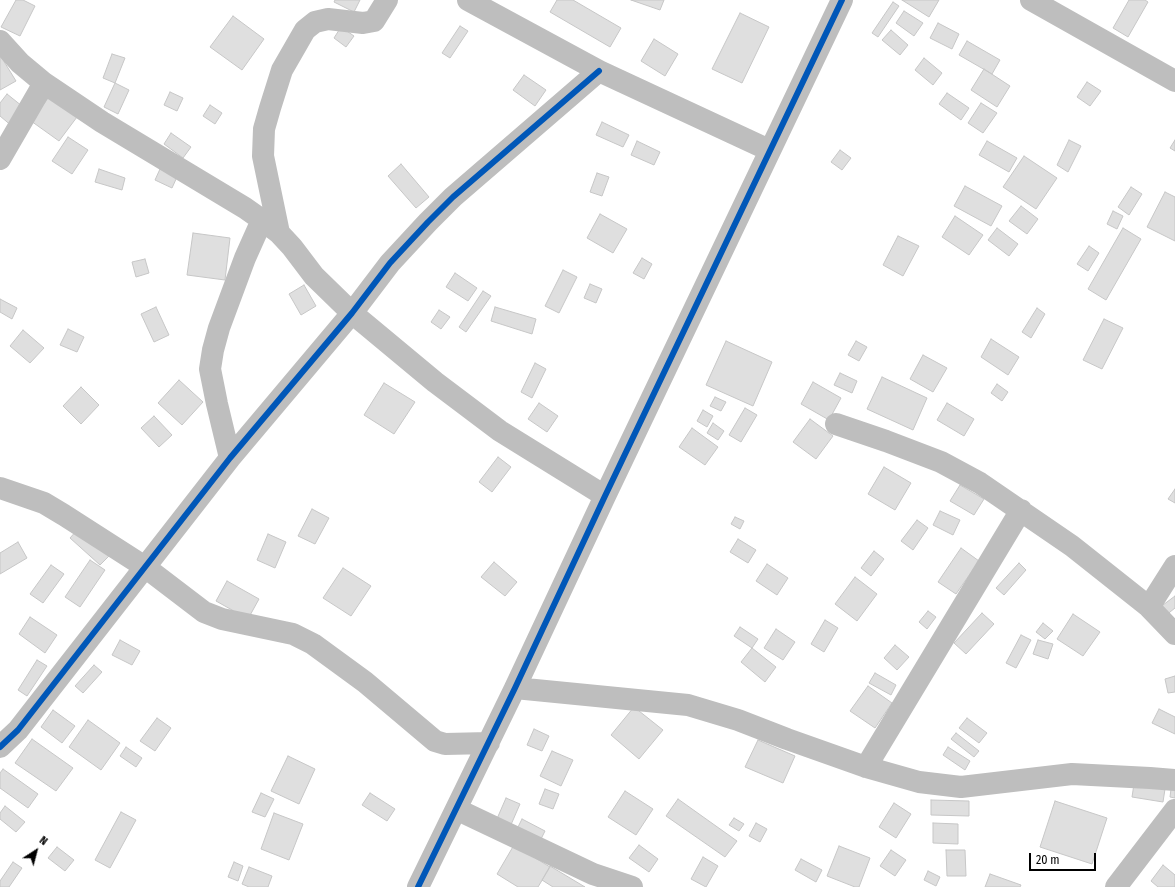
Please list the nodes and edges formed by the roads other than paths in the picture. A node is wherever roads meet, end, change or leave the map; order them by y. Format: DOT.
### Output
graph roads {
  1 [pos="387,0"];
  2 [pos="468,0"];
  3 [pos="842,0"];
  4 [pos="1030,0"];
  5 [pos="0,41"];
  6 [pos="599,71"];
  7 [pos="1175,81"];
  8 [pos="44,84"];
  9 [pos="769,150"];
  10 [pos="0,159"];
  11 [pos="270,226"];
  12 [pos="352,313"];
  13 [pos="836,424"];
  14 [pos="230,458"];
  15 [pos="0,488"];
  16 [pos="605,496"];
  17 [pos="1021,510"];
  18 [pos="1175,566"];
  19 [pos="145,567"];
  20 [pos="1149,607"];
  21 [pos="1175,634"];
  22 [pos="516,688"];
  23 [pos="489,743"];
  24 [pos="0,747"];
  25 [pos="866,767"];
  26 [pos="1175,780"];
  27 [pos="456,809"];
  28 [pos="1175,810"];
  29 [pos="418,887"];
  30 [pos="632,887"];
  31 [pos="1116,887"];
  1 -- 11 [label="street"];
  2 -- 6 [label="street"];
  3 -- 9 [label="street"];
  4 -- 7 [label="street"];
  5 -- 8 [label="street"];
  6 -- 9 [label="street"];
  6 -- 12 [label="street"];
  8 -- 10 [label="street"];
  8 -- 11 [label="street"];
  9 -- 16 [label="street"];
  11 -- 12 [label="street"];
  11 -- 14 [label="street"];
  12 -- 14 [label="street"];
  12 -- 16 [label="street"];
  13 -- 17 [label="street"];
  14 -- 19 [label="street"];
  15 -- 19 [label="street"];
  16 -- 22 [label="street"];
  17 -- 20 [label="street"];
  17 -- 25 [label="street"];
  18 -- 20 [label="street"];
  19 -- 23 [label="street"];
  19 -- 24 [label="street"];
  20 -- 21 [label="street"];
  22 -- 23 [label="street"];
  22 -- 25 [label="street"];
  23 -- 27 [label="street"];
  25 -- 26 [label="street"];
  27 -- 29 [label="street"];
  27 -- 30 [label="street"];
  28 -- 31 [label="street"];
}
